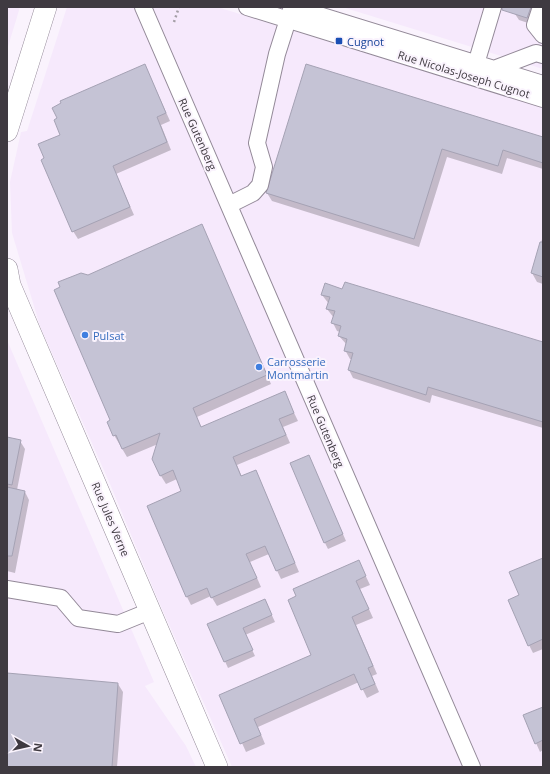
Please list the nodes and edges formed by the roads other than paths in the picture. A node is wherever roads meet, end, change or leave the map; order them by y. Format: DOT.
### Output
graph roads {
  1 [pos="46,7"];
  2 [pos="143,7"];
  3 [pos="493,7"];
  4 [pos="541,7"];
  5 [pos="256,8"];
  6 [pos="291,11"];
  7 [pos="543,36"];
  8 [pos="543,55"];
  9 [pos="494,69"];
  10 [pos="473,71"];
  11 [pos="543,84"];
  12 [pos="543,99"];
  13 [pos="7,131"];
  14 [pos="229,205"];
  15 [pos="7,269"];
  16 [pos="7,588"];
  17 [pos="150,610"];
  18 [pos="217,767"];
  19 [pos="472,767"];
  1 -- 13 [label="main road"];
  2 -- 14 [label="street, Rue Gutenberg"];
  3 -- 10 [label="street"];
  4 -- 7 [label="street"];
  5 -- 6 [label="street, Rue Nicolas-Joseph Cugnot"];
  6 -- 10 [label="street, Rue Nicolas-Joseph Cugnot"];
  6 -- 14 [label="street"];
  8 -- 9 [label="street"];
  9 -- 10 [label="street, Rue Nicolas-Joseph Cugnot"];
  9 -- 11 [label="street, Rue Nicolas-Joseph Cugnot"];
  10 -- 12 [label="street, Rue Nicolas-Joseph Cugnot"];
  14 -- 19 [label="street, Rue Gutenberg"];
  15 -- 17 [label="main road, Rue Jules Verne"];
  16 -- 17 [label="street"];
  17 -- 18 [label="main road, Rue Jules Verne"];
}
